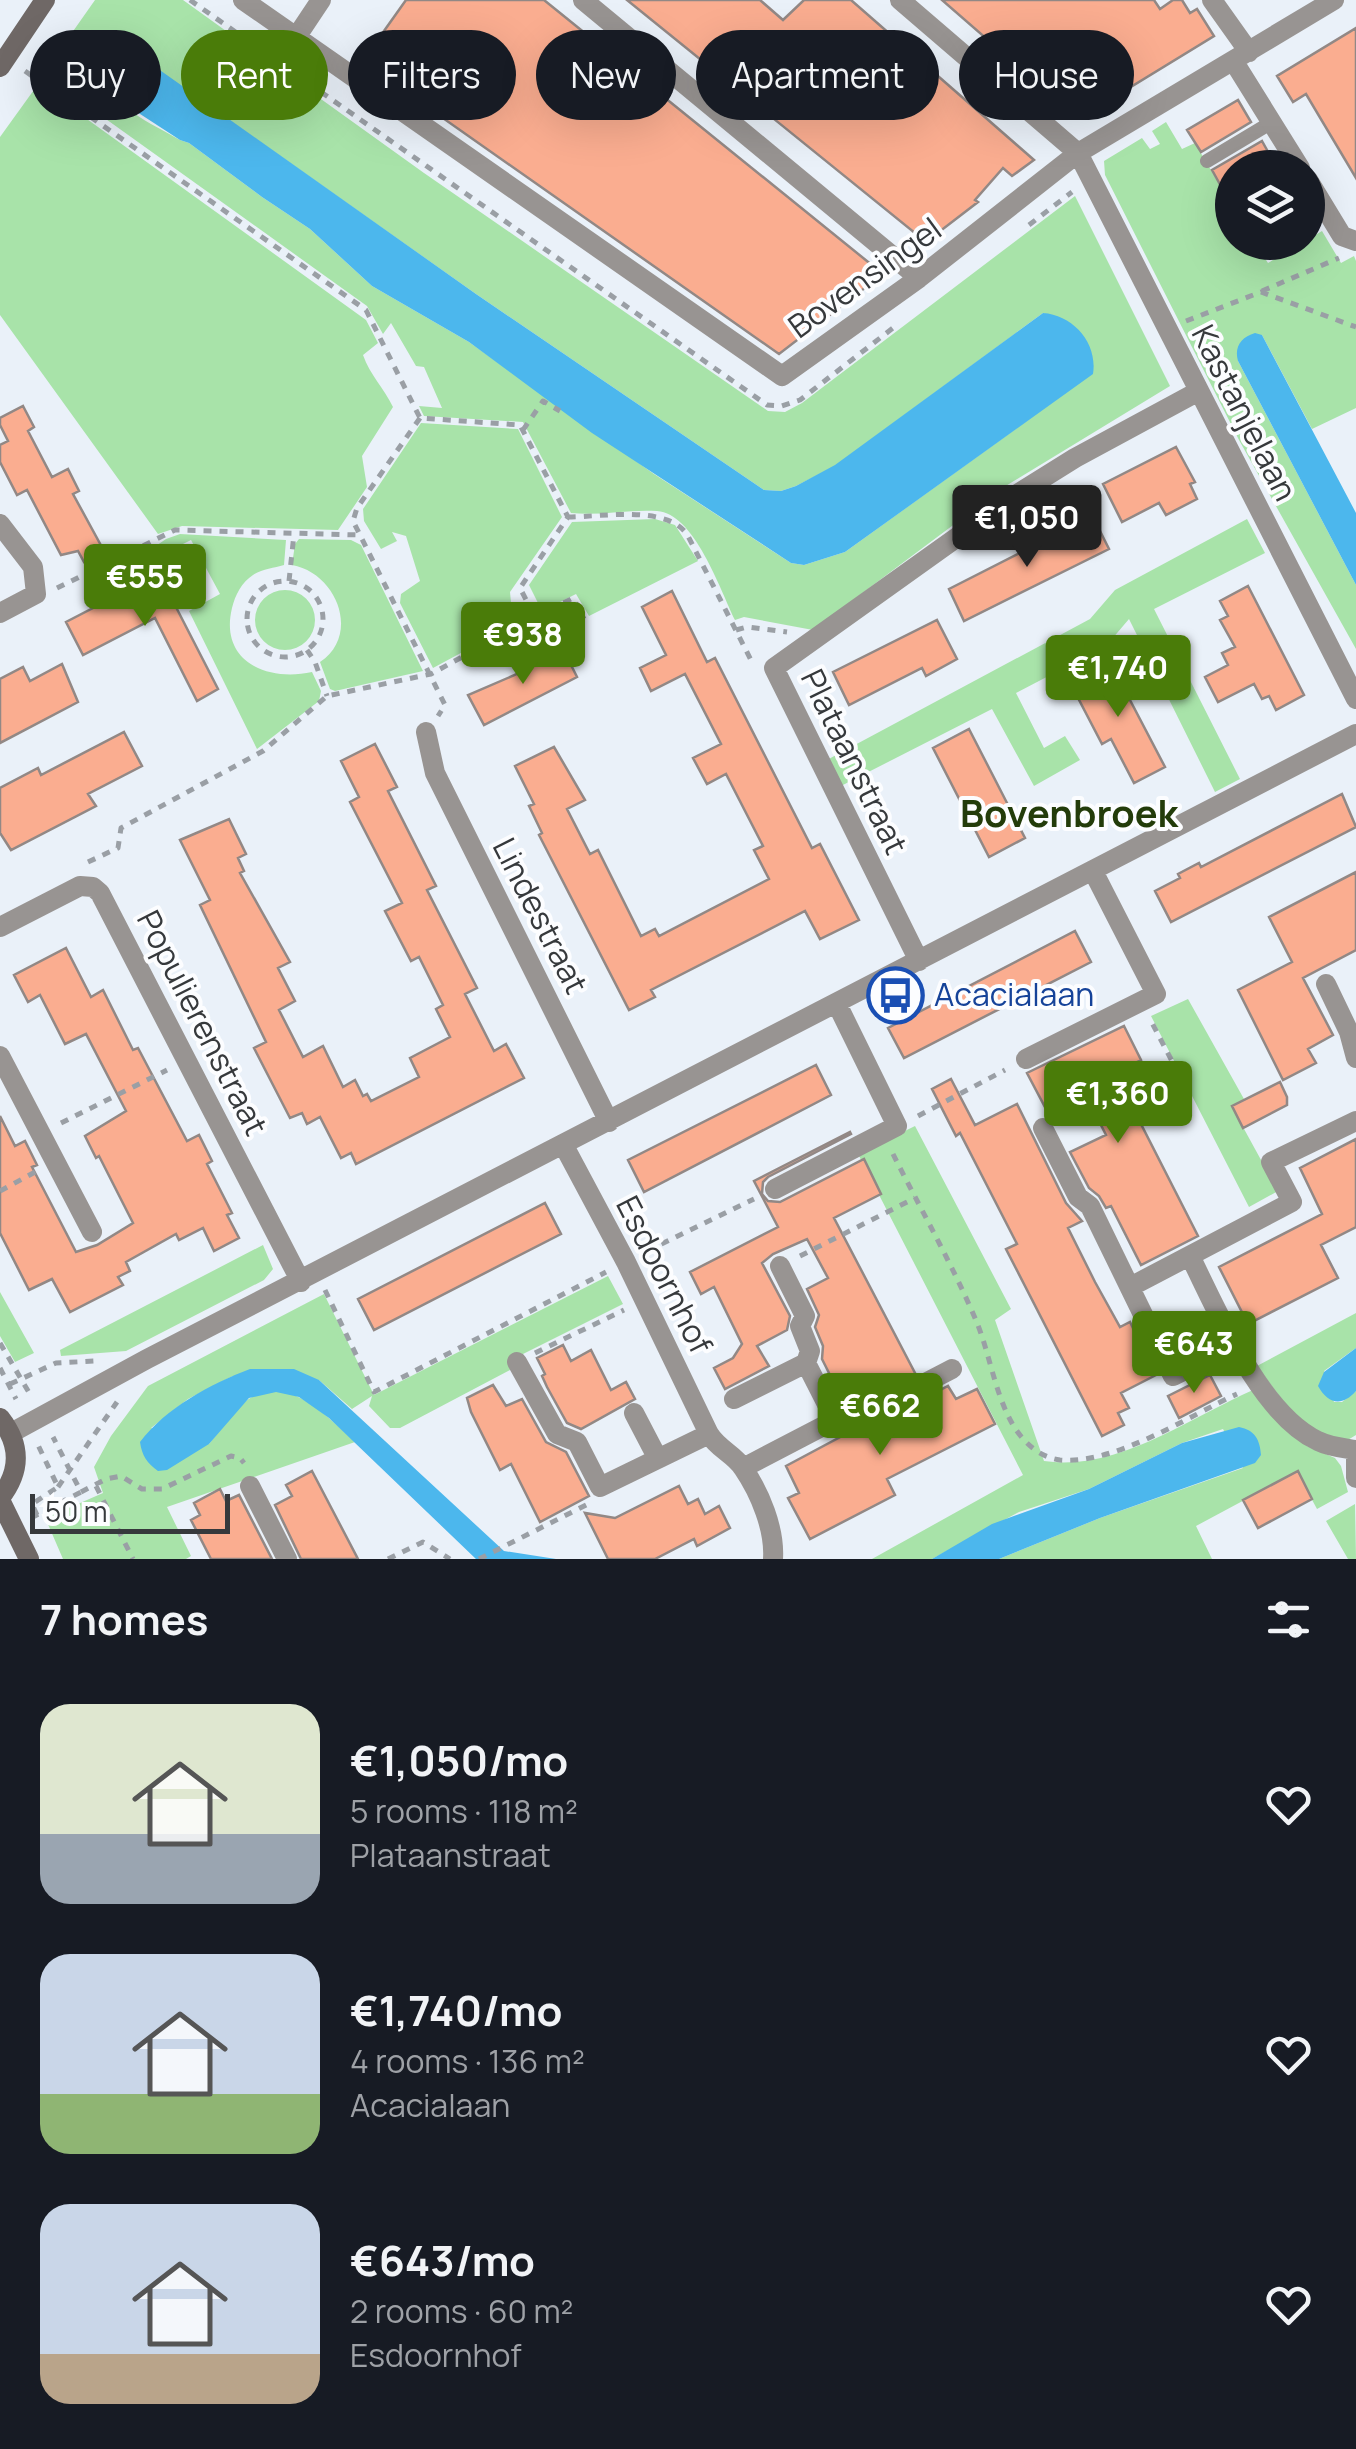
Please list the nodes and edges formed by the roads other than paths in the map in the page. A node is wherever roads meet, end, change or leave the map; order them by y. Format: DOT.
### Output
graph roads {
  1 [pos="46,0"];
  2 [pos="242,0"];
  3 [pos="321,0"];
  4 [pos="583,0"];
  5 [pos="900,0"];
  6 [pos="1212,0"];
  7 [pos="1334,0"];
  8 [pos="288,30"];
  9 [pos="301,30"];
  10 [pos="1242,57"];
  11 [pos="328,58"];
  12 [pos="3,63"];
  13 [pos="1272,122"];
  14 [pos="1288,150"];
  15 [pos="1078,153"];
  16 [pos="1207,160"];
  17 [pos="1325,210"];
  18 [pos="1354,241"];
  19 [pos="919,278"];
  20 [pos="1198,391"];
  21 [pos="0,524"];
  22 [pos="0,613"];
  23 [pos="1356,699"];
  24 [pos="426,732"];
  25 [pos="1356,734"];
  26 [pos="1092,871"];
  27 [pos="0,927"];
  28 [pos="919,961"];
  29 [pos="1326,984"];
  30 [pos="837,1004"];
  31 [pos="0,1056"];
  32 [pos="1356,1058"];
  33 [pos="1026,1059"];
  34 [pos="1356,1121"];
  35 [pos="609,1122"];
  36 [pos="1043,1128"];
  37 [pos="563,1144"];
  38 [pos="775,1189"];
  39 [pos="92,1232"];
  40 [pos="1190,1256"];
  41 [pos="780,1266"];
  42 [pos="309,1278"];
  43 [pos="1132,1286"];
  44 [pos="1234,1345"];
  45 [pos="517,1362"];
  46 [pos="806,1364"];
  47 [pos="952,1369"];
  48 [pos="734,1399"];
  49 [pos="634,1413"];
  50 [pos="836,1420"];
  51 [pos="6,1426"];
  52 [pos="709,1434"];
  53 [pos="1356,1454"];
  54 [pos="658,1459"];
  55 [pos="743,1468"];
  56 [pos="1356,1478"];
  57 [pos="250,1486"];
  58 [pos="0,1499"];
  59 [pos="29,1559"];
  60 [pos="287,1559"];
  61 [pos="773,1559"];
  1 -- 12 [label="main road"];
  2 -- 8 [label="street, Bovensingel"];
  3 -- 9 [label="street"];
  4 -- 19 [label="street"];
  5 -- 15 [label="street"];
  6 -- 10 [label="street"];
  7 -- 10 [label="street, Bovensingel"];
  10 -- 13 [label="street"];
  10 -- 15 [label="street, Bovensingel"];
  11 -- 19 [label="street, Bovensingel"];
  13 -- 14 [label="street"];
  13 -- 16 [label="lane"];
  15 -- 19 [label="street, Bovensingel"];
  15 -- 20 [label="street, Kastanjelaan"];
  17 -- 18 [label="street"];
  20 -- 23 [label="street, Kastanjelaan"];
  20 -- 28 [label="street, Plataanstraat"];
  21 -- 22 [label="street"];
  24 -- 35 [label="street, Lindestraat"];
  25 -- 26 [label="street"];
  26 -- 28 [label="street"];
  26 -- 33 [label="street"];
  27 -- 42 [label="street, Populierenstraat"];
  28 -- 30 [label="street"];
  29 -- 32 [label="street"];
  30 -- 35 [label="street"];
  30 -- 38 [label="street"];
  31 -- 39 [label="street"];
  34 -- 40 [label="street"];
  35 -- 37 [label="street"];
  36 -- 43 [label="street"];
  37 -- 42 [label="street"];
  37 -- 52 [label="street, Esdoornhof"];
  40 -- 43 [label="street"];
  40 -- 44 [label="street"];
  41 -- 46 [label="street"];
  42 -- 51 [label="street"];
  43 -- 44 [label="street"];
  44 -- 53 [label="street"];
  45 -- 54 [label="street"];
  46 -- 48 [label="street"];
  46 -- 50 [label="street"];
  47 -- 50 [label="street"];
  49 -- 54 [label="street"];
  50 -- 55 [label="street"];
  51 -- 58 [label="main road"];
  52 -- 54 [label="street"];
  52 -- 55 [label="street, Esdoornhof"];
  53 -- 56 [label="street"];
  55 -- 61 [label="street, Esdoornhof"];
  57 -- 60 [label="street"];
  58 -- 59 [label="main road"];
}
